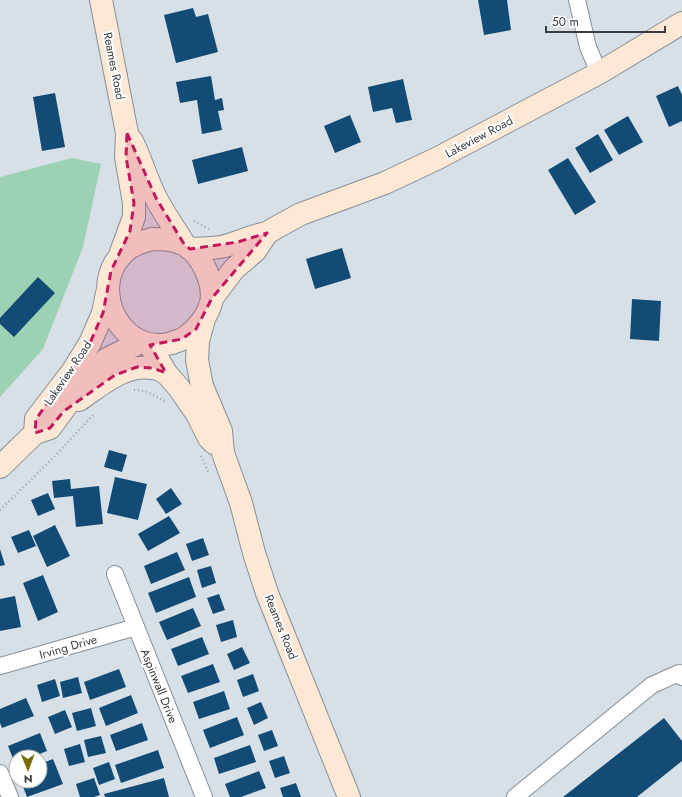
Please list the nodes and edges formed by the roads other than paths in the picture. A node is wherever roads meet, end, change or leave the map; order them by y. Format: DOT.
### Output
graph roads {
  1 [pos="101,0"];
  2 [pos="577,0"];
  3 [pos="682,23"];
  4 [pos="599,73"];
  5 [pos="127,133"];
  6 [pos="267,233"];
  7 [pos="187,247"];
  8 [pos="120,255"];
  9 [pos="107,289"];
  10 [pos="212,298"];
  11 [pos="204,319"];
  12 [pos="146,343"];
  13 [pos="166,373"];
  14 [pos="64,411"];
  15 [pos="35,433"];
  16 [pos="223,453"];
  17 [pos="0,467"];
  18 [pos="115,574"];
  19 [pos="136,627"];
  20 [pos="0,666"];
  21 [pos="681,674"];
  22 [pos="0,773"];
  23 [pos="10,797"];
  24 [pos="204,797"];
  25 [pos="349,797"];
  26 [pos="516,797"];
  1 -- 5 [label="main road, Reames Road"];
  2 -- 4 [label="street"];
  3 -- 4 [label="main road, Lakeview Road"];
  4 -- 6 [label="main road, Lakeview Road"];
  5 -- 7 [label="main road, Reames Road"];
  5 -- 8 [label="main road, Reames Road"];
  6 -- 7 [label="main road, Lakeview Road"];
  6 -- 10 [label="main road, Lakeview Road"];
  7 -- 8 [label="main road"];
  7 -- 10 [label="main road"];
  8 -- 9 [label="main road"];
  9 -- 12 [label="main road"];
  9 -- 15 [label="main road, Lakeview Road"];
  10 -- 11 [label="main road"];
  11 -- 12 [label="main road"];
  11 -- 16 [label="main road, Reames Road"];
  12 -- 13 [label="main road, Reames Road"];
  12 -- 14 [label="main road, Lakeview Road"];
  13 -- 14 [label="main road"];
  13 -- 16 [label="main road, Reames Road"];
  14 -- 15 [label="main road, Lakeview Road"];
  15 -- 17 [label="main road, Lakeview Road"];
  16 -- 25 [label="main road, Reames Road"];
  18 -- 19 [label="street, Aspinwall Drive"];
  19 -- 20 [label="street, Irving Drive"];
  19 -- 24 [label="street, Aspinwall Drive"];
  21 -- 26 [label="street"];
  22 -- 23 [label="street"];
}
